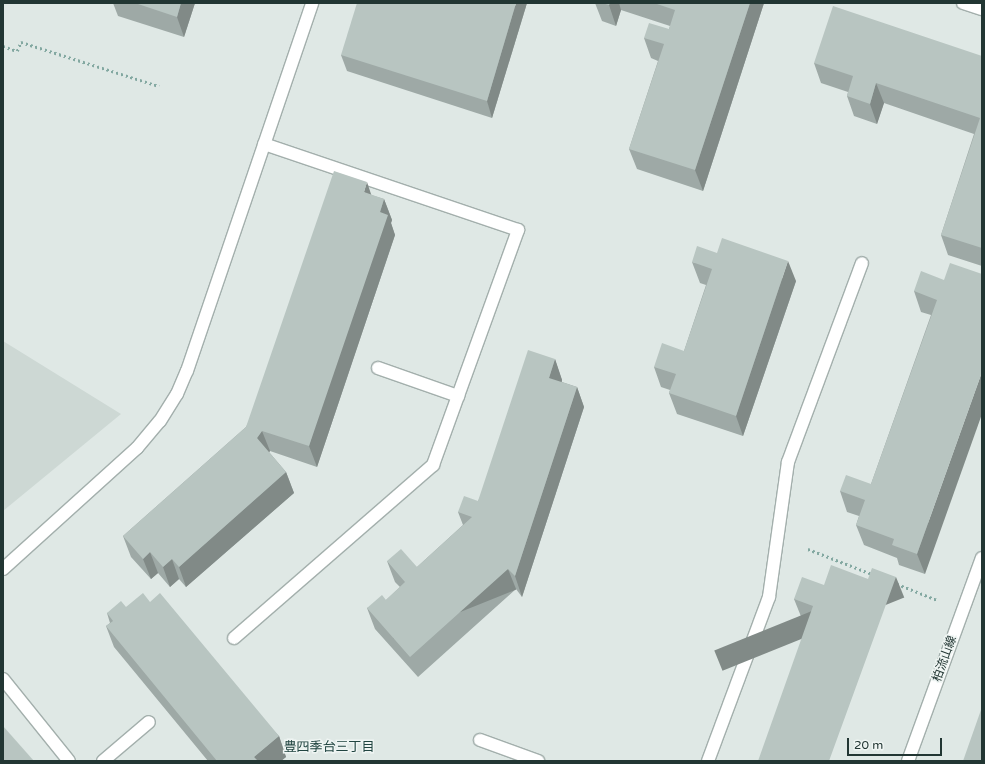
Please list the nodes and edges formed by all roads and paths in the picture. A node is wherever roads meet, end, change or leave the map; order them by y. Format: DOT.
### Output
graph roads {
  1 [pos="312,3"];
  2 [pos="962,3"];
  3 [pos="982,9"];
  4 [pos="3,46"];
  5 [pos="158,86"];
  6 [pos="264,144"];
  7 [pos="862,263"];
  8 [pos="378,368"];
  9 [pos="458,396"];
  10 [pos="808,549"];
  11 [pos="982,558"];
  12 [pos="3,569"];
  13 [pos="873,574"];
  14 [pos="894,583"];
  15 [pos="937,600"];
  16 [pos="234,638"];
  17 [pos="3,679"];
  18 [pos="149,722"];
  19 [pos="480,740"];
  20 [pos="69,761"];
  21 [pos="103,761"];
  22 [pos="538,761"];
  23 [pos="708,761"];
  24 [pos="908,761"];
  1 -- 6 [label="street"];
  2 -- 3 [label="street"];
  4 -- 5 [label="path"];
  6 -- 9 [label="street"];
  6 -- 12 [label="street"];
  7 -- 23 [label="street"];
  8 -- 9 [label="street"];
  9 -- 16 [label="street"];
  10 -- 13 [label="path"];
  11 -- 24 [label="street, 柏流山線"];
  14 -- 15 [label="path"];
  17 -- 20 [label="street"];
  18 -- 21 [label="street"];
  19 -- 22 [label="street"];
}
